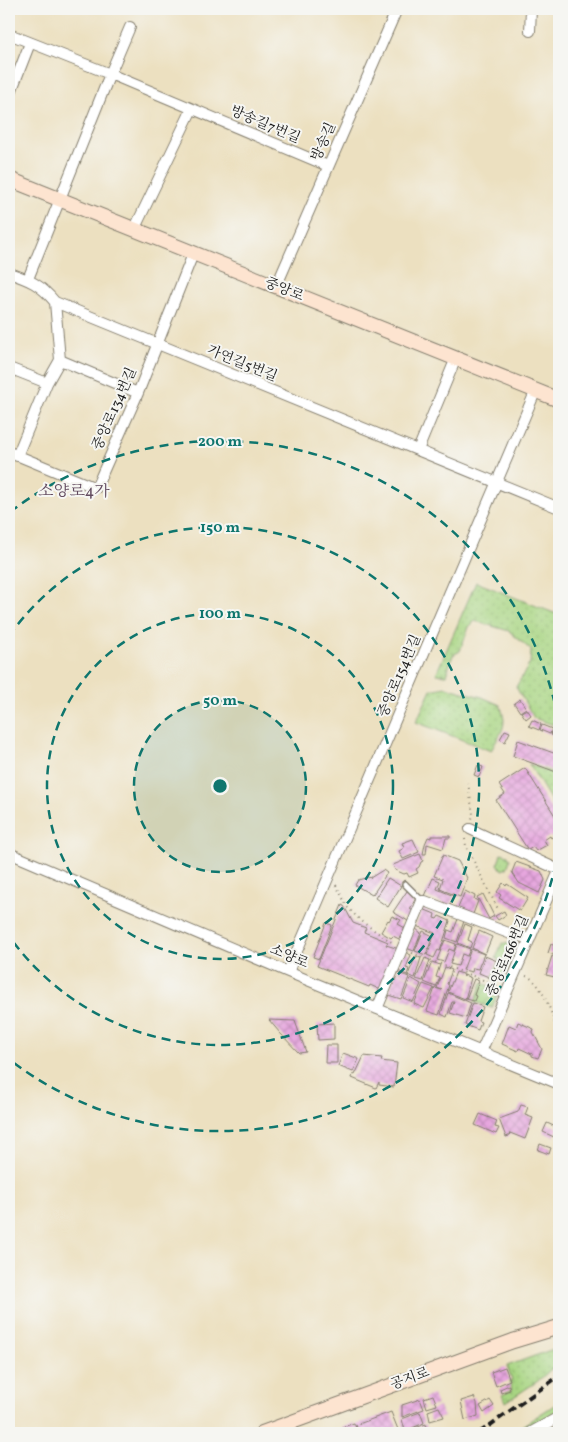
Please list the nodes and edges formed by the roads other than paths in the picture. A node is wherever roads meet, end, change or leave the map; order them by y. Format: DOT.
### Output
graph roads {
  1 [pos="397,9"];
  2 [pos="531,9"];
  3 [pos="130,27"];
  4 [pos="530,31"];
  5 [pos="9,34"];
  6 [pos="30,43"];
  7 [pos="110,74"];
  8 [pos="9,97"];
  9 [pos="192,109"];
  10 [pos="328,166"];
  11 [pos="9,179"];
  12 [pos="59,200"];
  13 [pos="134,230"];
  14 [pos="193,254"];
  15 [pos="9,273"];
  16 [pos="28,279"];
  17 [pos="276,287"];
  18 [pos="55,302"];
  19 [pos="158,344"];
  20 [pos="456,358"];
  21 [pos="60,360"];
  22 [pos="9,368"];
  23 [pos="47,384"];
  24 [pos="536,390"];
  25 [pos="138,393"];
  26 [pos="559,400"];
  27 [pos="418,450"];
  28 [pos="13,454"];
  29 [pos="497,482"];
  30 [pos="559,508"];
  31 [pos="470,829"];
  32 [pos="9,853"];
  33 [pos="559,870"];
  34 [pos="405,884"];
  35 [pos="422,901"];
  36 [pos="530,939"];
  37 [pos="288,972"];
  38 [pos="377,1009"];
  39 [pos="481,1052"];
  40 [pos="559,1084"];
  41 [pos="559,1327"];
  42 [pos="559,1417"];
  43 [pos="262,1433"];
  44 [pos="530,1433"];
  1 -- 10 [label="street, 방송길"];
  2 -- 4 [label="street"];
  3 -- 7 [label="street"];
  5 -- 6 [label="street, 방송길7번길"];
  6 -- 7 [label="street, 방송길7번길"];
  6 -- 8 [label="street"];
  7 -- 9 [label="street, 방송길7번길"];
  7 -- 12 [label="street"];
  9 -- 10 [label="street, 방송길7번길"];
  9 -- 13 [label="street"];
  10 -- 17 [label="street, 방송길"];
  11 -- 12 [label="street, 중앙로"];
  12 -- 13 [label="street, 중앙로"];
  12 -- 16 [label="street"];
  13 -- 14 [label="street, 중앙로"];
  14 -- 17 [label="street, 중앙로"];
  14 -- 19 [label="street, 중앙로134번길"];
  15 -- 16 [label="street, 가연길5번길"];
  16 -- 18 [label="street, 가연길5번길"];
  17 -- 20 [label="street, 중앙로"];
  18 -- 19 [label="street, 가연길5번길"];
  18 -- 21 [label="street"];
  19 -- 25 [label="street, 중앙로134번길"];
  19 -- 27 [label="street, 가연길5번길"];
  20 -- 24 [label="street, 중앙로"];
  20 -- 27 [label="street"];
  21 -- 23 [label="street"];
  21 -- 25 [label="street"];
  22 -- 23 [label="street"];
  23 -- 28 [label="street"];
  24 -- 26 [label="street, 중앙로"];
  24 -- 29 [label="street, 중앙로154번길"];
  25 -- 28 [label="street, 중앙로134번길"];
  27 -- 29 [label="street, 가연길5번길"];
  29 -- 30 [label="street, 가연길5번길"];
  29 -- 37 [label="street, 중앙로154번길"];
  31 -- 33 [label="street"];
  32 -- 37 [label="street, 소양로"];
  33 -- 36 [label="street, 중앙로166번길"];
  34 -- 35 [label="lane"];
  35 -- 36 [label="street"];
  35 -- 38 [label="street"];
  36 -- 39 [label="street, 중앙로166번길"];
  37 -- 38 [label="street, 소양로"];
  38 -- 39 [label="street, 소양로"];
  39 -- 40 [label="street, 소양로"];
  41 -- 43 [label="street, 공지로"];
  42 -- 44 [label="street"];
}
